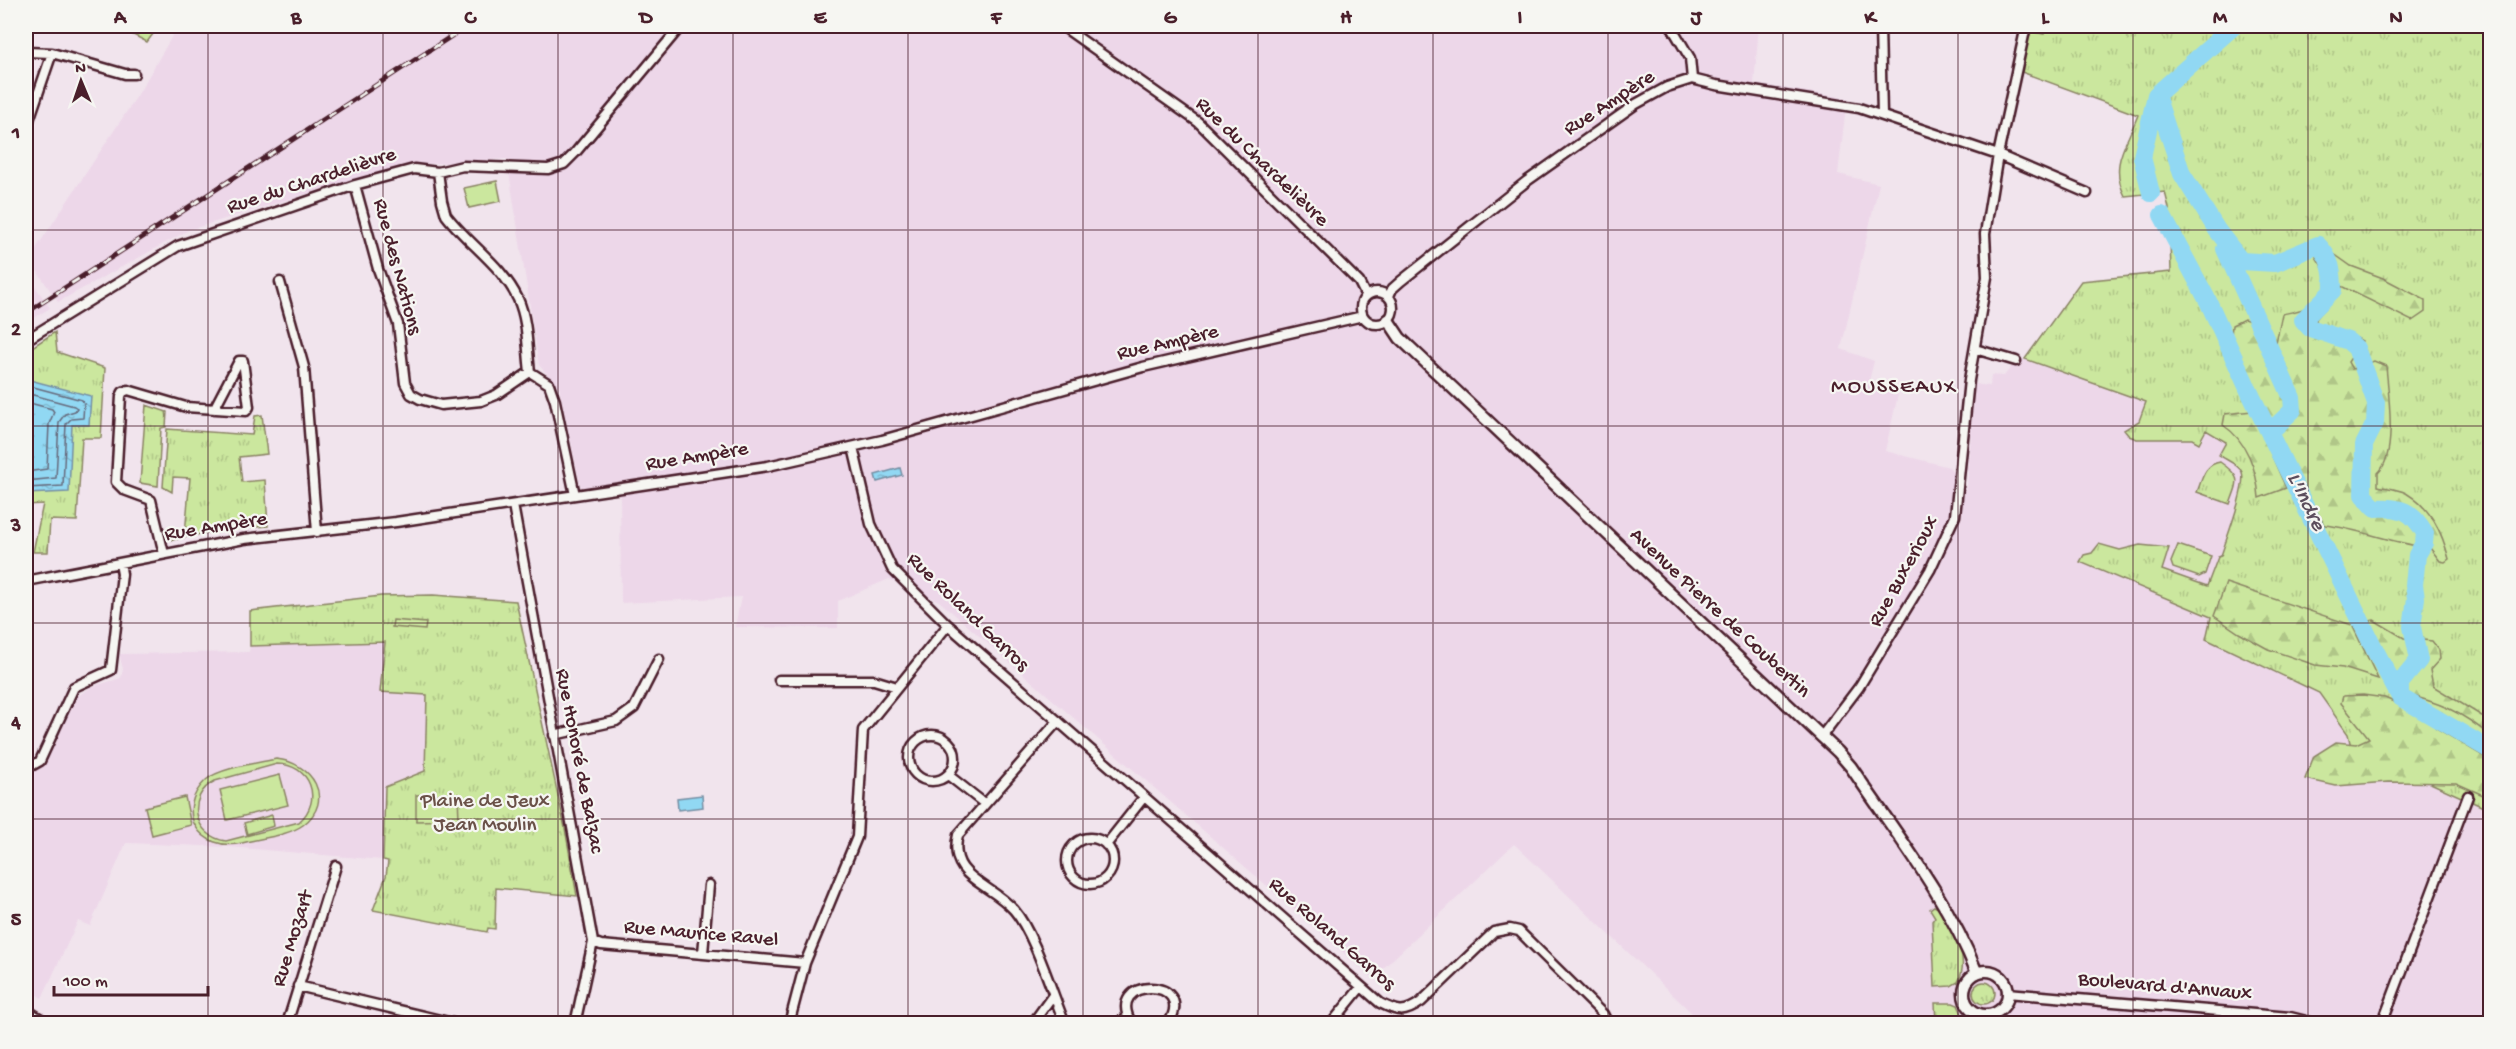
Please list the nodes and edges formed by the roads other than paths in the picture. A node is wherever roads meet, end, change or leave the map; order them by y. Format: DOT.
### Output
graph roads {
  1 [pos="681,26"];
  2 [pos="1062,26"];
  3 [pos="1671,26"];
  4 [pos="1880,26"];
  5 [pos="2026,26"];
  6 [pos="26,52"];
  7 [pos="52,53"];
  8 [pos="134,74"];
  9 [pos="1692,79"];
  10 [pos="1882,115"];
  11 [pos="26,129"];
  12 [pos="1998,155"];
  13 [pos="438,172"];
  14 [pos="356,185"];
  15 [pos="2086,193"];
  16 [pos="280,282"];
  17 [pos="1366,296"];
  18 [pos="1389,296"];
  19 [pos="1363,316"];
  20 [pos="1388,320"];
  21 [pos="26,340"];
  22 [pos="1975,349"];
  23 [pos="2016,361"];
  24 [pos="530,372"];
  25 [pos="214,409"];
  26 [pos="853,447"];
  27 [pos="575,495"];
  28 [pos="513,505"];
  29 [pos="317,532"];
  30 [pos="164,554"];
  31 [pos="120,563"];
  32 [pos="26,581"];
  33 [pos="948,625"];
  34 [pos="659,659"];
  35 [pos="779,680"];
  36 [pos="897,687"];
  37 [pos="1058,721"];
  38 [pos="554,735"];
  39 [pos="1821,737"];
  40 [pos="26,764"];
  41 [pos="948,775"];
  42 [pos="2468,796"];
  43 [pos="1144,797"];
  44 [pos="985,804"];
  45 [pos="1106,845"];
  46 [pos="336,866"];
  47 [pos="709,885"];
  48 [pos="593,942"];
  49 [pos="703,953"];
  50 [pos="805,963"];
  51 [pos="1977,973"];
  52 [pos="298,986"];
  53 [pos="1361,987"];
  54 [pos="2007,993"];
  55 [pos="1053,995"];
  56 [pos="26,1011"];
  57 [pos="1978,1019"];
  58 [pos="1130,1021"];
  59 [pos="47,1023"];
  60 [pos="287,1023"];
  61 [pos="458,1023"];
  62 [pos="575,1023"];
  63 [pos="789,1023"];
  64 [pos="1032,1023"];
  65 [pos="1065,1023"];
  66 [pos="1114,1023"];
  67 [pos="1168,1023"];
  68 [pos="1303,1023"];
  69 [pos="1315,1023"];
  70 [pos="1331,1023"];
  71 [pos="1608,1023"];
  72 [pos="2318,1023"];
  73 [pos="2382,1023"];
  1 -- 13 [label="street, Rue du Chardelièvre"];
  2 -- 17 [label="street, Rue du Chardelièvre"];
  3 -- 9 [label="street"];
  4 -- 10 [label="street"];
  5 -- 12 [label="street"];
  6 -- 7 [label="street"];
  7 -- 8 [label="street"];
  7 -- 11 [label="street"];
  9 -- 10 [label="street"];
  9 -- 18 [label="street, Rue Ampère"];
  10 -- 12 [label="street"];
  12 -- 15 [label="street"];
  12 -- 22 [label="street, Rue Buxerioux"];
  13 -- 14 [label="street, Rue du Chardelièvre"];
  13 -- 24 [label="street"];
  14 -- 21 [label="street, Rue du Chardelièvre"];
  14 -- 24 [label="street, Rue des Nations"];
  16 -- 29 [label="street"];
  17 -- 18 [label="street"];
  17 -- 19 [label="street"];
  18 -- 20 [label="street"];
  19 -- 20 [label="street"];
  19 -- 26 [label="street, Rue Ampère"];
  20 -- 39 [label="street, Avenue Pierre de Coubertin"];
  22 -- 23 [label="street"];
  22 -- 39 [label="street, Rue Buxerioux"];
  24 -- 27 [label="street"];
  25 -- 25 [label="street"];
  25 -- 30 [label="street"];
  26 -- 27 [label="street, Rue Ampère"];
  26 -- 33 [label="street, Rue Roland Garros"];
  27 -- 28 [label="street, Rue Ampère"];
  28 -- 29 [label="street, Rue Ampère"];
  28 -- 38 [label="street, Rue Honoré de Balzac"];
  29 -- 30 [label="street, Rue Ampère"];
  30 -- 31 [label="street, Rue Ampère"];
  31 -- 32 [label="street, Rue Ampère"];
  31 -- 40 [label="street"];
  33 -- 36 [label="street"];
  33 -- 37 [label="street, Rue Roland Garros"];
  34 -- 38 [label="street"];
  35 -- 36 [label="street"];
  36 -- 50 [label="street"];
  37 -- 43 [label="street, Rue Roland Garros"];
  37 -- 44 [label="street"];
  38 -- 48 [label="street, Rue Honoré de Balzac"];
  39 -- 51 [label="street, Avenue Pierre de Coubertin"];
  41 -- 41 [label="street"];
  41 -- 44 [label="street"];
  42 -- 73 [label="street"];
  43 -- 45 [label="street"];
  43 -- 53 [label="street, Rue Roland Garros"];
  44 -- 55 [label="street"];
  45 -- 45 [label="street"];
  46 -- 52 [label="street, Rue Mozart"];
  47 -- 49 [label="street"];
  48 -- 49 [label="street, Rue Maurice Ravel"];
  48 -- 62 [label="street, Rue Honoré de Balzac"];
  49 -- 50 [label="street, Rue Maurice Ravel"];
  50 -- 63 [label="street"];
  51 -- 54 [label="street"];
  51 -- 57 [label="street"];
  52 -- 60 [label="street, Rue Mozart"];
  52 -- 61 [label="street"];
  53 -- 70 [label="street"];
  53 -- 71 [label="street, Rue Roland Garros"];
  54 -- 57 [label="street"];
  54 -- 72 [label="street, Boulevard d'Anvaux"];
  55 -- 64 [label="street"];
  55 -- 65 [label="street"];
  56 -- 59 [label="street"];
  58 -- 66 [label="street"];
  58 -- 67 [label="street"];
  68 -- 69 [label="street"];
}
